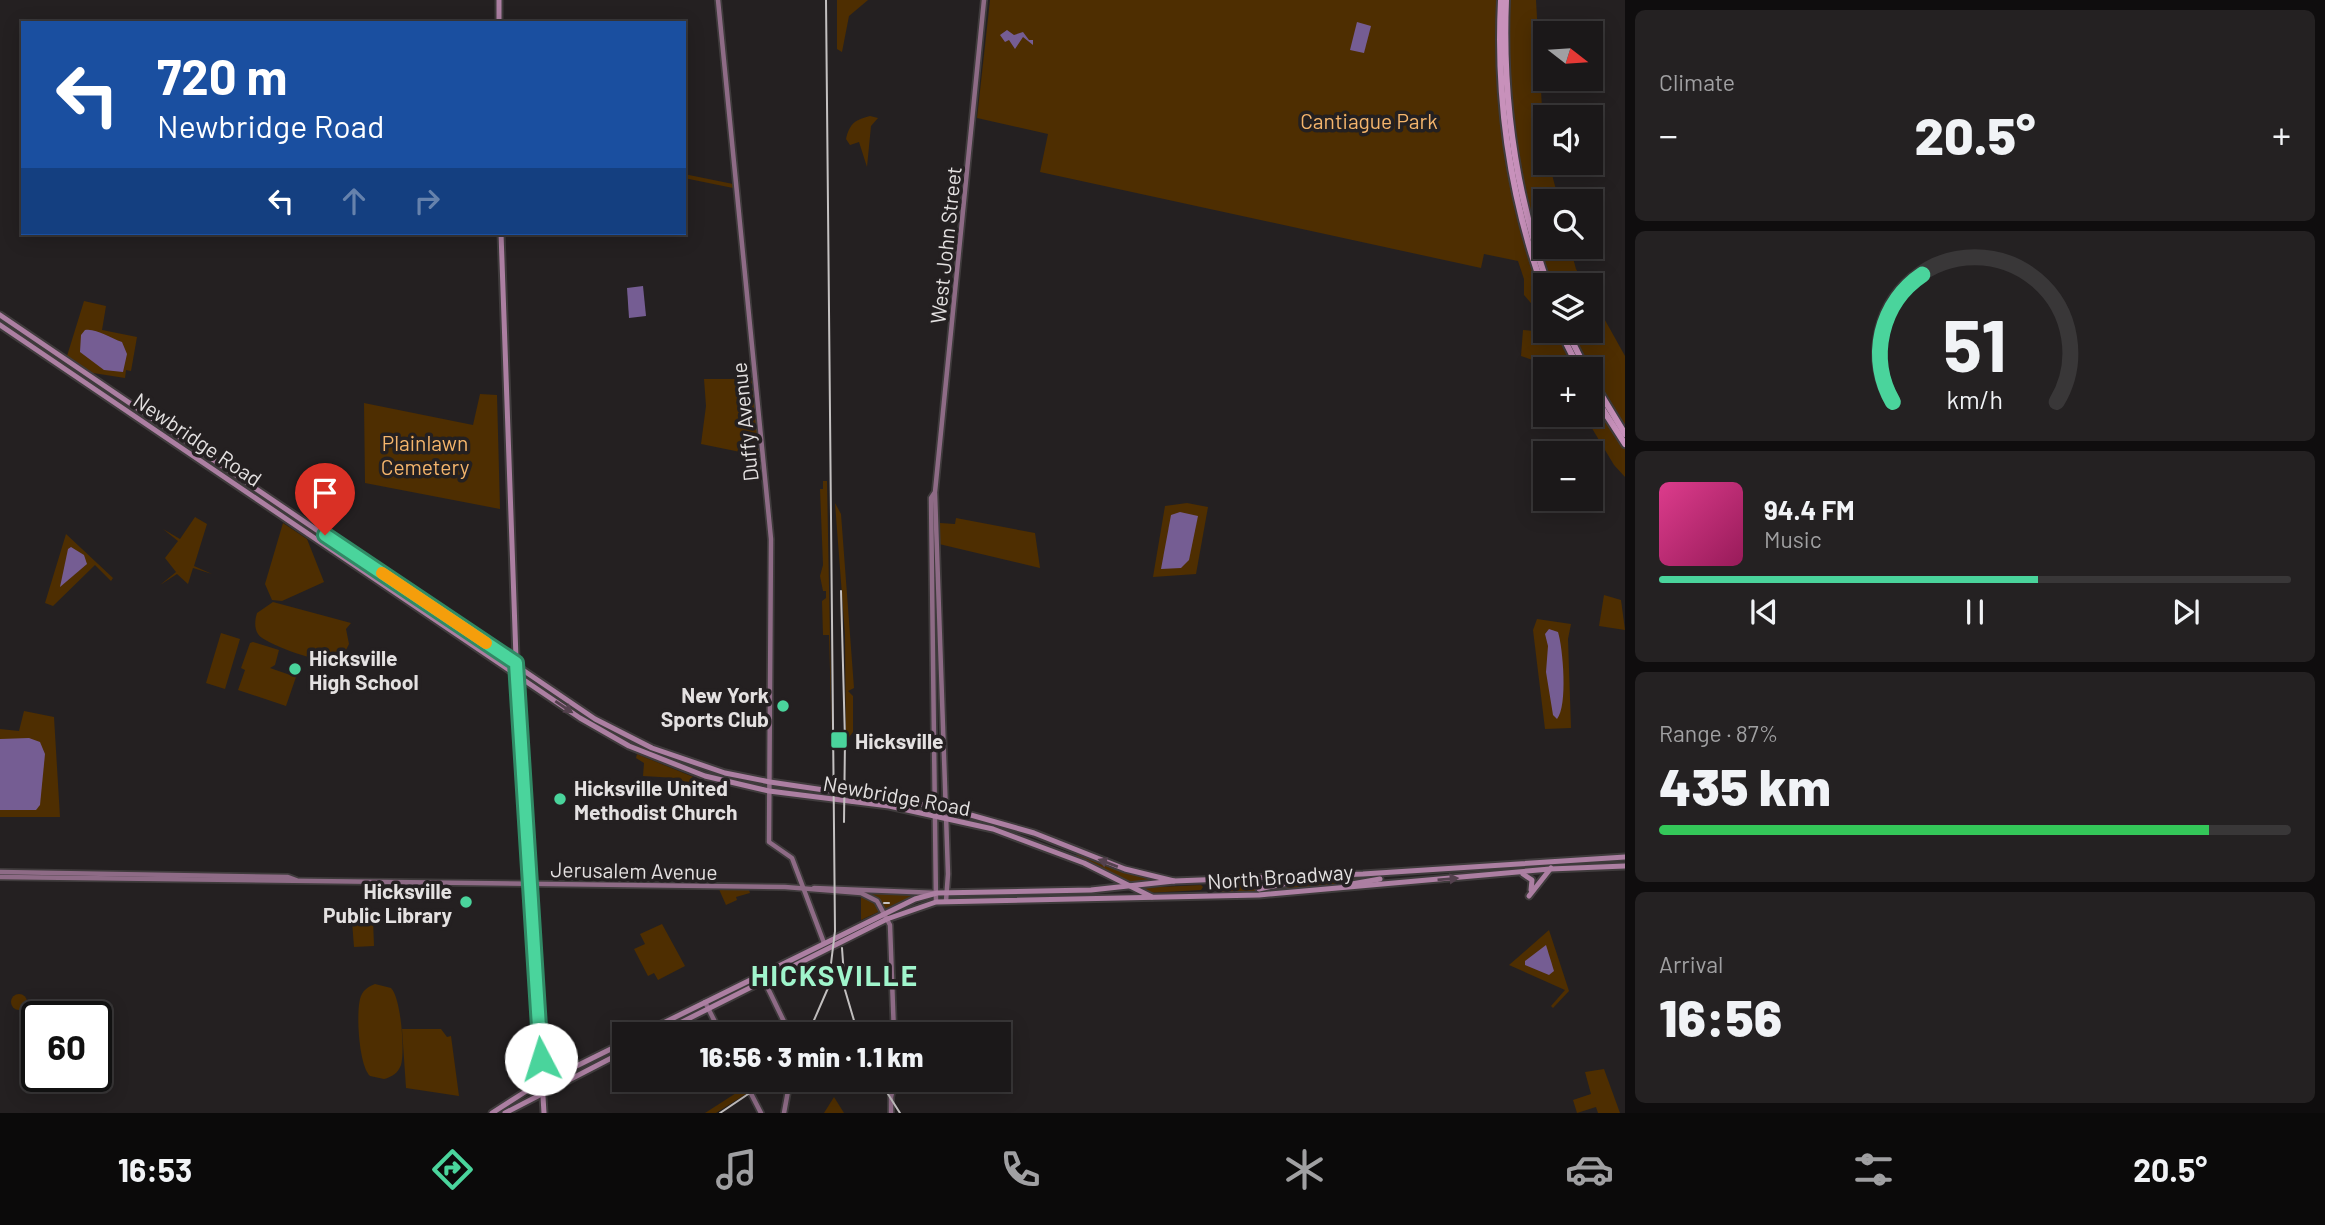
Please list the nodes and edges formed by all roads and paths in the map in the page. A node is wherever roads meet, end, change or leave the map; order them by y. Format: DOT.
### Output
graph roads {
  1 [pos="499,0"];
  2 [pos="718,0"];
  3 [pos="984,0"];
  4 [pos="1503,0"];
  5 [pos="499,21"];
  6 [pos="1515,178"];
  7 [pos="501,235"];
  8 [pos="1540,273"];
  9 [pos="1544,273"];
  10 [pos="0,315"];
  11 [pos="0,325"];
  12 [pos="112,391"];
  13 [pos="108,397"];
  14 [pos="1603,398"];
  15 [pos="1603,410"];
  16 [pos="1625,434"];
  17 [pos="1625,444"];
  18 [pos="934,519"];
  19 [pos="934,653"];
  20 [pos="516,663"];
  21 [pos="940,664"];
  22 [pos="517,675"];
  23 [pos="588,714"];
  24 [pos="585,721"];
  25 [pos="632,739"];
  26 [pos="629,746"];
  27 [pos="770,782"];
  28 [pos="830,790"];
  29 [pos="769,791"];
  30 [pos="809,796"];
  31 [pos="883,797"];
  32 [pos="852,802"];
  33 [pos="936,806"];
  34 [pos="946,808"];
  35 [pos="936,816"];
  36 [pos="946,818"];
  37 [pos="1625,857"];
  38 [pos="1560,860"];
  39 [pos="1625,866"];
  40 [pos="1550,869"];
  41 [pos="1520,873"];
  42 [pos="0,875"];
  43 [pos="1315,876"];
  44 [pos="1380,879"];
  45 [pos="1174,881"];
  46 [pos="529,884"];
  47 [pos="1128,886"];
  48 [pos="803,888"];
  49 [pos="1259,889"];
  50 [pos="1329,889"];
  51 [pos="937,892"];
  52 [pos="947,892"];
  53 [pos="1152,897"];
  54 [pos="946,901"];
  55 [pos="936,902"];
  56 [pos="886,917"];
  57 [pos="824,943"];
  58 [pos="763,977"];
  59 [pos="705,1002"];
  60 [pos="709,1009"];
  61 [pos="665,1022"];
  62 [pos="682,1022"];
  63 [pos="715,1022"];
  64 [pos="784,1022"];
  65 [pos="894,1022"];
  66 [pos="612,1049"];
  67 [pos="612,1057"];
  68 [pos="543,1088"];
  69 [pos="750,1092"];
  70 [pos="788,1092"];
  71 [pos="892,1092"];
  72 [pos="492,1113"];
  73 [pos="505,1113"];
  74 [pos="544,1113"];
  75 [pos="761,1113"];
  76 [pos="784,1113"];
  77 [pos="891,1113"];
  1 -- 5 [label="main road"];
  2 -- 27 [label="main road, Duffy Avenue"];
  3 -- 18 [label="main road, West John Street"];
  4 -- 6 [label="highway"];
  6 -- 8 [label="highway"];
  6 -- 9 [label="highway"];
  7 -- 20 [label="main road"];
  10 -- 12 [label="main road, Newbridge Road"];
  11 -- 13 [label="main road, Newbridge Road"];
  12 -- 13 [label="main road"];
  12 -- 20 [label="main road, Newbridge Road"];
  13 -- 22 [label="main road, Newbridge Road"];
  14 -- 16 [label="highway"];
  15 -- 17 [label="highway"];
  18 -- 19 [label="main road, West John Street"];
  18 -- 21 [label="main road, West John Street"];
  19 -- 21 [label="main road"];
  19 -- 33 [label="main road, West John Street"];
  20 -- 22 [label="main road"];
  20 -- 23 [label="main road, Newbridge Road"];
  21 -- 34 [label="main road, West John Street"];
  22 -- 24 [label="main road, Newbridge Road, one-way"];
  22 -- 46 [label="main road"];
  23 -- 24 [label="main road"];
  23 -- 25 [label="main road, Newbridge Road"];
  24 -- 26 [label="main road, Newbridge Road"];
  25 -- 26 [label="main road"];
  25 -- 27 [label="main road, Newbridge Road"];
  26 -- 29 [label="main road, Newbridge Road"];
  27 -- 28 [label="main road, Newbridge Road"];
  27 -- 29 [label="main road, Duffy Avenue"];
  28 -- 30 [label="main road"];
  28 -- 31 [label="main road, Newbridge Road"];
  29 -- 30 [label="main road, Newbridge Road"];
  29 -- 48 [label="main road, Duffy Avenue"];
  30 -- 32 [label="main road, Newbridge Road"];
  31 -- 32 [label="main road"];
  31 -- 33 [label="main road, Newbridge Road"];
  32 -- 35 [label="main road, Newbridge Road"];
  33 -- 34 [label="main road, Newbridge Road"];
  33 -- 35 [label="main road, West John Street"];
  34 -- 36 [label="main road, West John Street"];
  45 -- 34 [label="main road, Newbridge Road, one-way"];
  35 -- 36 [label="main road, Newbridge Road"];
  35 -- 51 [label="main road, West John Street"];
  36 -- 47 [label="main road, Newbridge Road"];
  36 -- 52 [label="main road, West John Street"];
  37 -- 38 [label="main road, North Broadway"];
  38 -- 40 [label="main road"];
  38 -- 43 [label="main road, North Broadway"];
  39 -- 40 [label="main road, North Broadway"];
  40 -- 41 [label="main road, North Broadway"];
  40 -- 41 [label="main road"];
  50 -- 41 [label="main road, North Broadway, one-way"];
  42 -- 46 [label="main road, Jerusalem Avenue"];
  43 -- 45 [label="main road, North Broadway"];
  43 -- 49 [label="main road"];
  44 -- 50 [label="main road"];
  45 -- 47 [label="main road, North Broadway"];
  46 -- 48 [label="main road, Jerusalem Avenue"];
  46 -- 68 [label="main road"];
  47 -- 52 [label="main road, North Broadway"];
  47 -- 53 [label="main road, Newbridge Road"];
  48 -- 51 [label="main road, Jerusalem Avenue"];
  48 -- 56 [label="main road, Jerusalem Avenue"];
  48 -- 57 [label="main road"];
  50 -- 53 [label="main road, North Broadway"];
  51 -- 52 [label="main road, North Broadway"];
  51 -- 55 [label="main road, West John Street"];
  51 -- 56 [label="main road"];
  52 -- 54 [label="main road, West John Street"];
  53 -- 54 [label="main road, North Broadway"];
  54 -- 55 [label="main road, North Broadway"];
  55 -- 56 [label="main road, North Broadway"];
  56 -- 57 [label="main road"];
  56 -- 58 [label="main road"];
  56 -- 65 [label="main road"];
  57 -- 58 [label="main road"];
  58 -- 59 [label="main road"];
  58 -- 60 [label="main road"];
  58 -- 64 [label="main road"];
  59 -- 60 [label="main road"];
  59 -- 61 [label="main road"];
  60 -- 62 [label="main road"];
  60 -- 63 [label="main road"];
  66 -- 68 [label="main road"];
  67 -- 68 [label="main road"];
  68 -- 72 [label="main road"];
  68 -- 73 [label="main road"];
  68 -- 74 [label="main road"];
  69 -- 75 [label="main road"];
  70 -- 76 [label="main road"];
  71 -- 77 [label="main road"];
}
